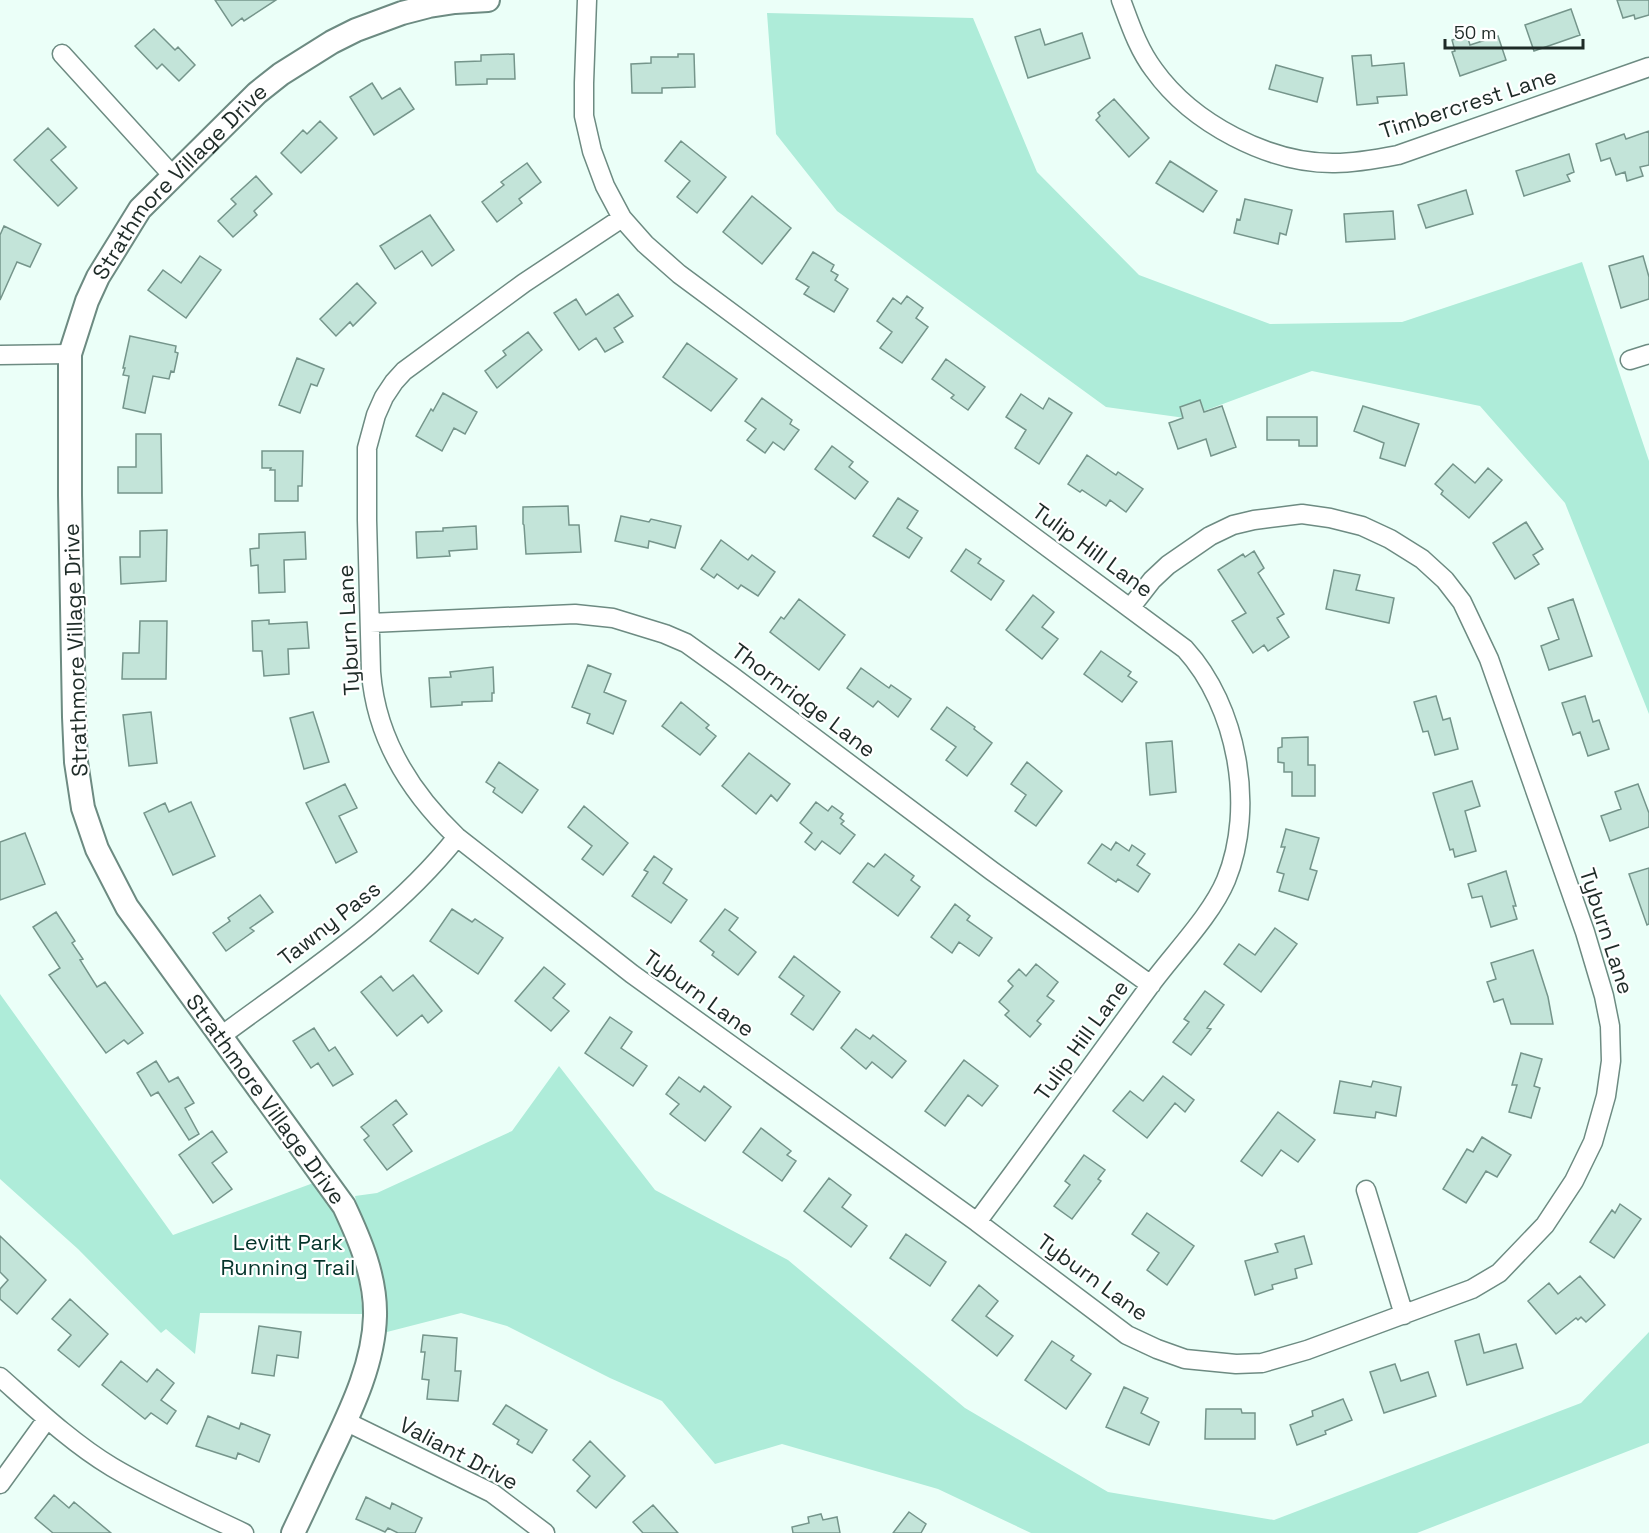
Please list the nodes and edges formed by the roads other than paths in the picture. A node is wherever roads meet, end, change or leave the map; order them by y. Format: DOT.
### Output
graph roads {
  1 [pos="488,0"];
  2 [pos="587,0"];
  3 [pos="1121,0"];
  4 [pos="62,54"];
  5 [pos="1649,67"];
  6 [pos="172,176"];
  7 [pos="622,218"];
  8 [pos="70,354"];
  9 [pos="1649,354"];
  10 [pos="0,355"];
  11 [pos="1630,360"];
  12 [pos="1131,608"];
  13 [pos="370,623"];
  14 [pos="457,837"];
  15 [pos="1151,985"];
  16 [pos="220,1036"];
  17 [pos="1366,1190"];
  18 [pos="977,1222"];
  19 [pos="1404,1315"];
  20 [pos="0,1377"];
  21 [pos="47,1419"];
  22 [pos="347,1422"];
  23 [pos="0,1484"];
  24 [pos="244,1533"];
  25 [pos="293,1533"];
  26 [pos="545,1533"];
  1 -- 6 [label="street, Strathmore Village Drive"];
  2 -- 7 [label="street, Tulip Hill Lane"];
  3 -- 5 [label="street, Timbercrest Lane"];
  4 -- 6 [label="street"];
  6 -- 8 [label="street, Strathmore Village Drive"];
  7 -- 12 [label="street, Tulip Hill Lane"];
  7 -- 13 [label="street, Tyburn Lane"];
  8 -- 10 [label="street"];
  8 -- 16 [label="street, Strathmore Village Drive"];
  9 -- 11 [label="street"];
  12 -- 15 [label="street, Tulip Hill Lane"];
  12 -- 19 [label="street, Tyburn Lane"];
  13 -- 14 [label="street, Tyburn Lane"];
  13 -- 15 [label="street, Thornridge Lane"];
  14 -- 16 [label="street, Tawny Pass"];
  14 -- 18 [label="street, Tyburn Lane"];
  15 -- 18 [label="street, Tulip Hill Lane"];
  16 -- 22 [label="street, Strathmore Village Drive"];
  17 -- 19 [label="street"];
  18 -- 19 [label="street, Tyburn Lane"];
  20 -- 21 [label="street"];
  21 -- 23 [label="street"];
  21 -- 24 [label="street"];
  22 -- 25 [label="street, Strathmore Village Drive"];
  22 -- 26 [label="street, Valiant Drive"];
}
